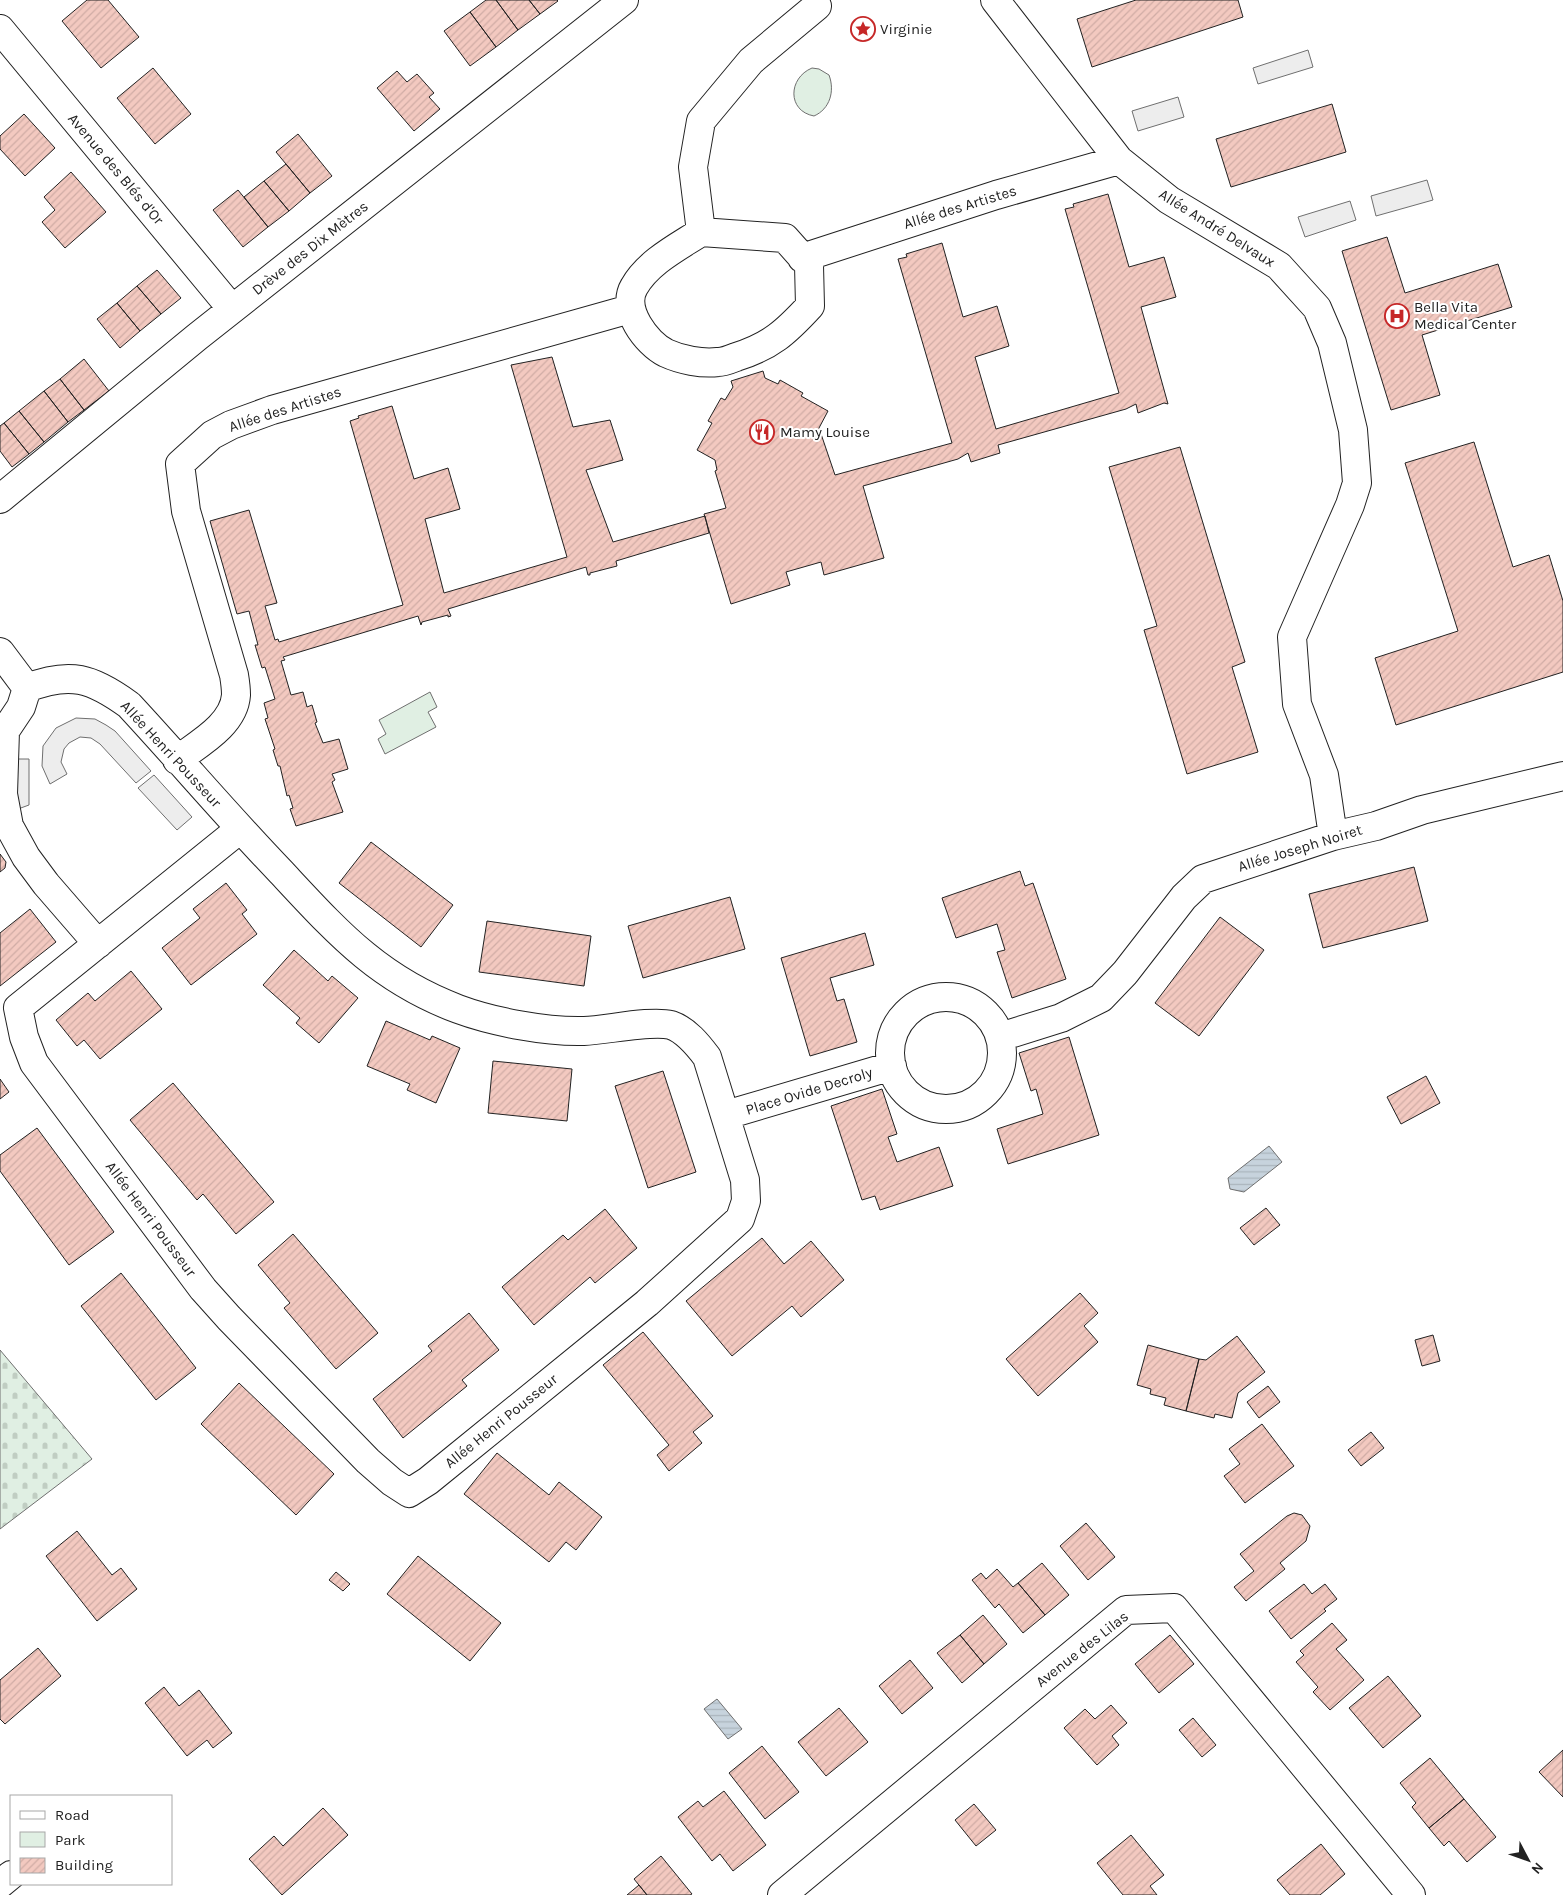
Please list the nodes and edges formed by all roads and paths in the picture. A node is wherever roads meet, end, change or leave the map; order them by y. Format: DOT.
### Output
graph roads {
  1 [pos="624,0"];
  2 [pos="995,0"];
  3 [pos="818,2"];
  4 [pos="0,29"];
  5 [pos="1119,160"];
  6 [pos="701,232"];
  7 [pos="802,258"];
  8 [pos="630,309"];
  9 [pos="232,310"];
  10 [pos="0,499"];
  11 [pos="0,652"];
  12 [pos="27,688"];
  13 [pos="3,730"];
  14 [pos="177,760"];
  15 [pos="1563,776"];
  16 [pos="240,829"];
  17 [pos="1333,836"];
  18 [pos="98,944"];
  19 [pos="9,1014"];
  20 [pos="1000,1037"];
  21 [pos="892,1066"];
  22 [pos="726,1115"];
  23 [pos="10,1876"];
  24 [pos="0,1884"];
  25 [pos="782,1895"];
  26 [pos="1411,1895"];
  1 -- 9 [label="street, Drève des Dix Mètres"];
  2 -- 5 [label="street, Allée André Delvaux"];
  3 -- 6 [label="street"];
  4 -- 9 [label="street, Avenue des Blés d'Or"];
  5 -- 7 [label="street, Allée des Artistes"];
  5 -- 17 [label="street, Allée André Delvaux"];
  6 -- 7 [label="street"];
  6 -- 8 [label="street"];
  7 -- 8 [label="street"];
  8 -- 14 [label="street, Allée des Artistes"];
  9 -- 10 [label="street, Drève des Dix Mètres"];
  11 -- 12 [label="street"];
  12 -- 13 [label="street"];
  12 -- 14 [label="street, Allée Henri Pousseur"];
  13 -- 18 [label="street"];
  14 -- 16 [label="street, Allée Henri Pousseur"];
  15 -- 17 [label="street, Allée Joseph Noiret"];
  16 -- 18 [label="street, Allée Henri Pousseur"];
  16 -- 22 [label="street, Allée Henri Pousseur"];
  17 -- 20 [label="street, Allée Joseph Noiret"];
  18 -- 19 [label="street, Allée Henri Pousseur"];
  19 -- 22 [label="street, Allée Henri Pousseur"];
  20 -- 21 [label="street, Place Ovide Decroly"];
  20 -- 21 [label="street, Place Ovide Decroly"];
  21 -- 22 [label="street, Place Ovide Decroly"];
  23 -- 24 [label="street"];
  25 -- 26 [label="street, Avenue des Lilas"];
}
